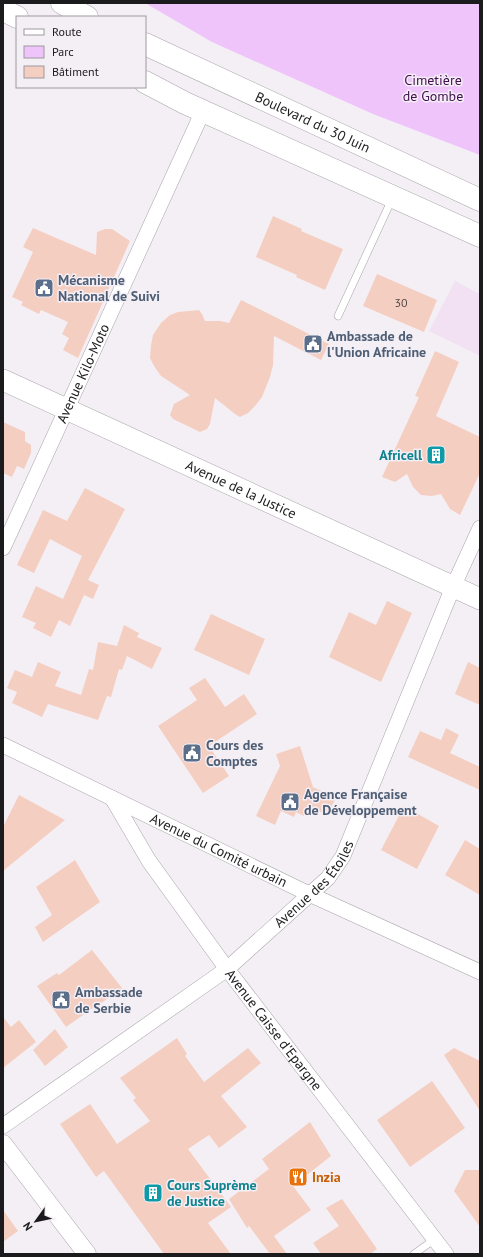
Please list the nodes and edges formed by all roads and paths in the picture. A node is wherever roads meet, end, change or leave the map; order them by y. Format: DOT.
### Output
graph roads {
  1 [pos="62,3"];
  2 [pos="3,10"];
  3 [pos="16,16"];
  4 [pos="85,16"];
  5 [pos="146,44"];
  6 [pos="146,82"];
  7 [pos="203,111"];
  8 [pos="393,197"];
  9 [pos="480,200"];
  10 [pos="480,236"];
  11 [pos="338,316"];
  12 [pos="3,380"];
  13 [pos="68,409"];
  14 [pos="480,528"];
  15 [pos="3,548"];
  16 [pos="453,587"];
  17 [pos="480,599"];
  18 [pos="3,745"];
  19 [pos="112,798"];
  20 [pos="310,894"];
  21 [pos="227,969"];
  22 [pos="480,972"];
  23 [pos="3,1126"];
  24 [pos="3,1144"];
  25 [pos="435,1239"];
  26 [pos="87,1254"];
  27 [pos="414,1254"];
  28 [pos="446,1254"];
  1 -- 4 [label="main road"];
  2 -- 3 [label="main road"];
  5 -- 9 [label="main road, Boulevard du 30 Juin"];
  6 -- 7 [label="main road"];
  7 -- 8 [label="main road"];
  7 -- 13 [label="street, Avenue Kilo-Moto"];
  8 -- 10 [label="main road"];
  8 -- 11 [label="lane"];
  12 -- 13 [label="main road, Avenue de la Justice"];
  13 -- 15 [label="street, Avenue Kilo-Moto"];
  13 -- 16 [label="main road, Avenue de la Justice"];
  14 -- 16 [label="street, Avenue des Étoiles"];
  16 -- 17 [label="main road, Avenue de la Justice"];
  16 -- 20 [label="street, Avenue des Étoiles"];
  18 -- 19 [label="street, Avenue du Comité urbain"];
  19 -- 20 [label="street, Avenue du Comité urbain"];
  19 -- 21 [label="street, Avenue Caisse d'Epargne"];
  20 -- 21 [label="street, Avenue des Étoiles"];
  20 -- 22 [label="street, Avenue du Comité urbain"];
  21 -- 23 [label="street, Avenue des Étoiles"];
  21 -- 25 [label="street, Avenue Caisse d'Epargne"];
  24 -- 26 [label="street"];
  25 -- 27 [label="lane"];
  25 -- 28 [label="street, Avenue Caisse d'Epargne"];
}
